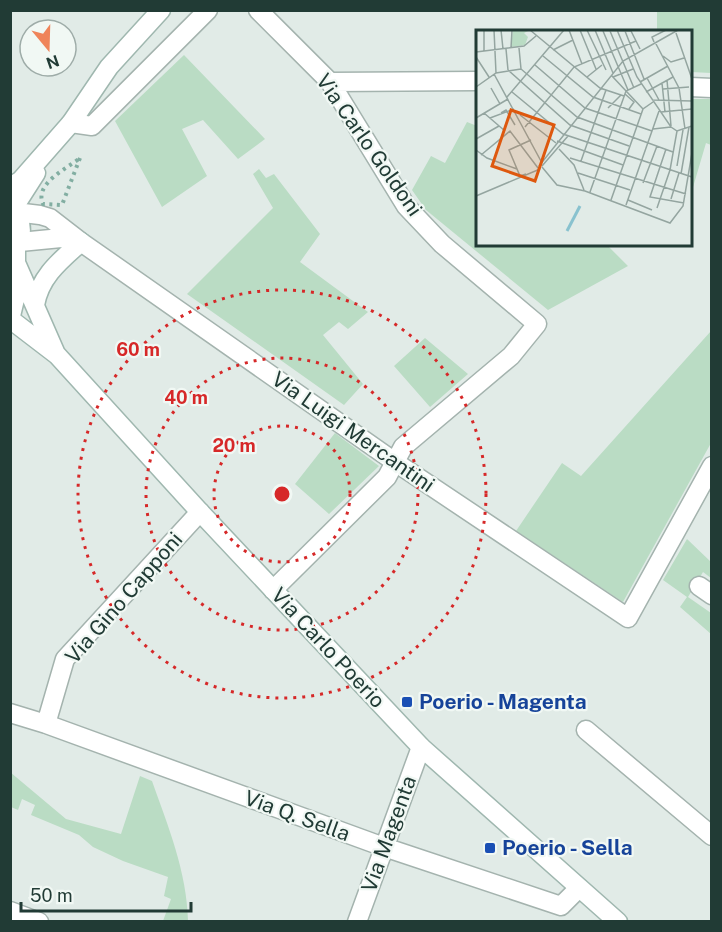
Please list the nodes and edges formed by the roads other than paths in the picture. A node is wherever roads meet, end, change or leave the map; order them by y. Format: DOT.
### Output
graph roads {
  1 [pos="161,10"];
  2 [pos="208,10"];
  3 [pos="258,10"];
  4 [pos="476,81"];
  5 [pos="330,82"];
  6 [pos="692,87"];
  7 [pos="711,88"];
  8 [pos="68,126"];
  9 [pos="10,187"];
  10 [pos="13,210"];
  11 [pos="81,242"];
  12 [pos="16,252"];
  13 [pos="35,305"];
  14 [pos="11,320"];
  15 [pos="57,355"];
  16 [pos="395,462"];
  17 [pos="711,466"];
  18 [pos="200,512"];
  19 [pos="273,590"];
  20 [pos="10,713"];
  21 [pos="46,724"];
  22 [pos="586,730"];
  23 [pos="420,747"];
  24 [pos="711,836"];
  25 [pos="384,847"];
  26 [pos="579,888"];
  27 [pos="10,911"];
  28 [pos="39,921"];
  29 [pos="357,921"];
  30 [pos="618,921"];
  1 -- 8 [label="street"];
  2 -- 8 [label="street"];
  3 -- 5 [label="street, Via Carlo Goldoni"];
  4 -- 5 [label="street"];
  5 -- 16 [label="street, Via Carlo Goldoni"];
  6 -- 7 [label="street"];
  8 -- 9 [label="street"];
  8 -- 10 [label="street"];
  10 -- 11 [label="street, Via Luigi Mercantini"];
  10 -- 12 [label="street"];
  11 -- 12 [label="street, Via Luigi Mercantini"];
  11 -- 13 [label="street"];
  11 -- 16 [label="street, Via Luigi Mercantini"];
  12 -- 13 [label="street, Via Carlo Poerio"];
  12 -- 14 [label="street"];
  13 -- 15 [label="street, Via Carlo Poerio"];
  14 -- 15 [label="street, Via Carlo Poerio"];
  15 -- 18 [label="street, Via Carlo Poerio"];
  16 -- 17 [label="street, Via Luigi Mercantini"];
  16 -- 19 [label="street"];
  18 -- 19 [label="street, Via Carlo Poerio"];
  18 -- 21 [label="street, Via Gino Capponi"];
  19 -- 23 [label="street, Via Carlo Poerio"];
  20 -- 21 [label="street, Via Q. Sella"];
  21 -- 25 [label="street, Via Q. Sella"];
  22 -- 24 [label="street"];
  23 -- 25 [label="street, Via Magenta"];
  23 -- 26 [label="street, Via Carlo Poerio"];
  25 -- 26 [label="street, Via Q. Sella"];
  25 -- 29 [label="street, Via Magenta"];
  26 -- 30 [label="street, Via Carlo Poerio"];
  27 -- 28 [label="street"];
}
